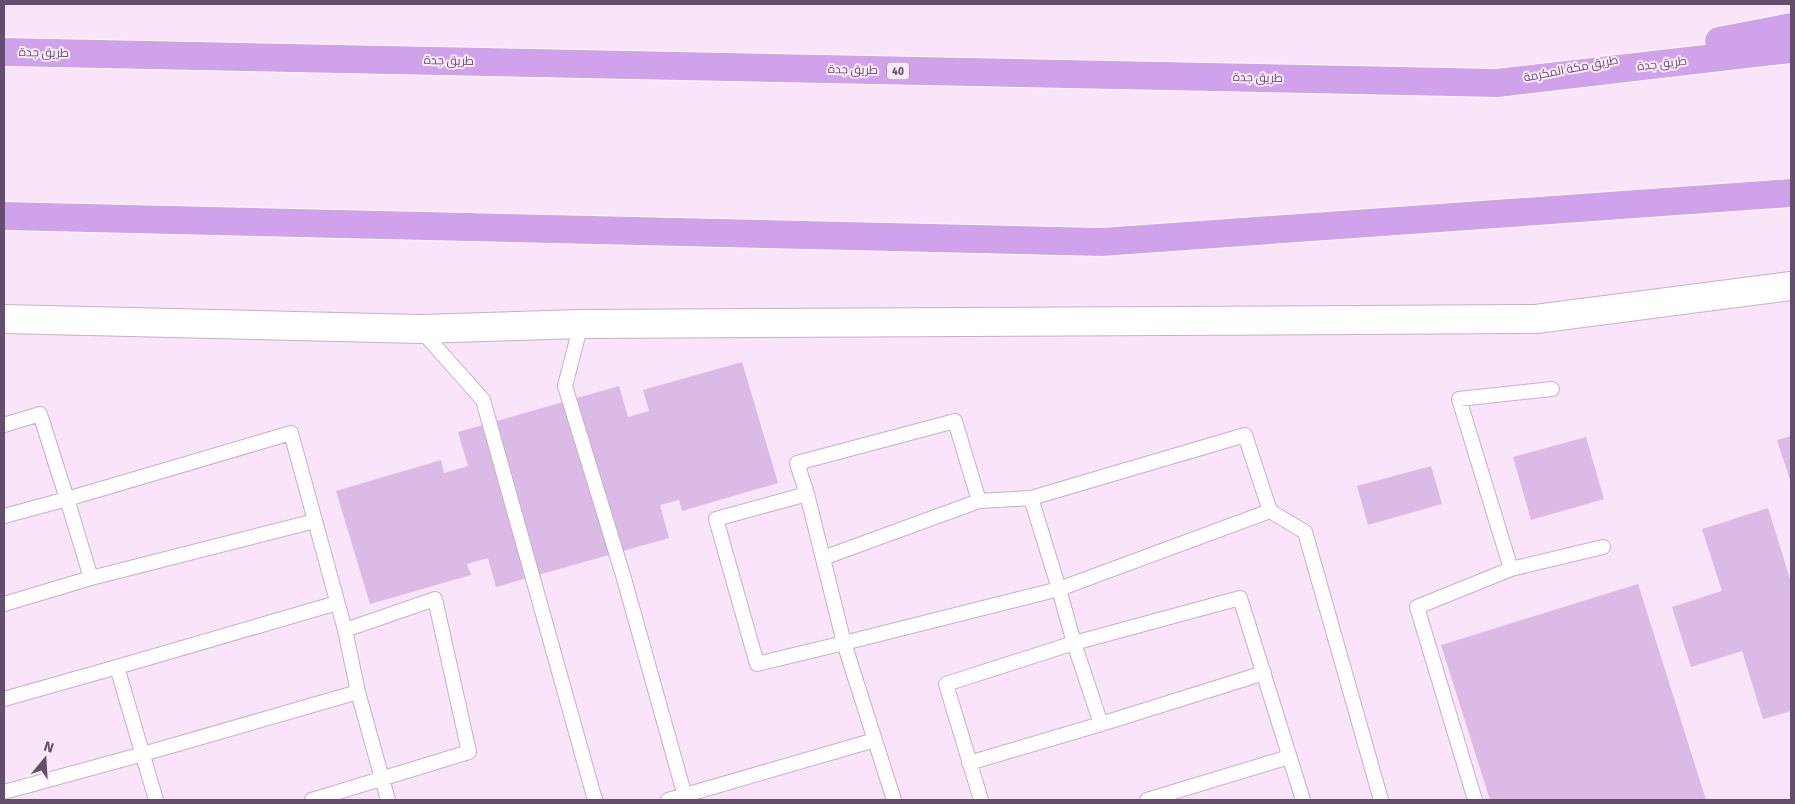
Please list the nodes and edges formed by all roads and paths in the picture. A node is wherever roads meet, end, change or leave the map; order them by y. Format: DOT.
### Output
graph roads {
  1 [pos="1791,27"];
  2 [pos="1791,49"];
  3 [pos="4,52"];
  4 [pos="1497,83"];
  5 [pos="1791,193"];
  6 [pos="4,216"];
  7 [pos="1791,286"];
  8 [pos="4,319"];
  9 [pos="581,324"];
  10 [pos="420,328"];
  11 [pos="1552,389"];
  12 [pos="4,425"];
  13 [pos="807,494"];
  14 [pos="1031,498"];
  15 [pos="67,499"];
  16 [pos="979,500"];
  17 [pos="1270,511"];
  18 [pos="4,516"];
  19 [pos="315,521"];
  20 [pos="1603,546"];
  21 [pos="823,558"];
  22 [pos="1511,569"];
  23 [pos="91,578"];
  24 [pos="1059,589"];
  25 [pos="337,603"];
  26 [pos="4,604"];
  27 [pos="345,630"];
  28 [pos="844,643"];
  29 [pos="1074,643"];
  30 [pos="117,666"];
  31 [pos="1264,673"];
  32 [pos="358,692"];
  33 [pos="4,700"];
  34 [pos="1101,724"];
  35 [pos="875,740"];
  36 [pos="143,754"];
  37 [pos="1289,757"];
  38 [pos="969,763"];
  39 [pos="382,779"];
  40 [pos="4,792"];
  41 [pos="685,798"];
  42 [pos="156,800"];
  43 [pos="312,800"];
  44 [pos="388,800"];
  45 [pos="595,800"];
  46 [pos="668,800"];
  47 [pos="894,800"];
  48 [pos="981,800"];
  49 [pos="1147,800"];
  50 [pos="1303,800"];
  51 [pos="1381,800"];
  52 [pos="1475,800"];
  1 -- 4 [label="highway, طريق مكة المكرمة"];
  2 -- 4 [label="highway, طريق جدة / 40"];
  3 -- 4 [label="highway, طريق جدة / 40"];
  5 -- 6 [label="highway"];
  7 -- 9 [label="street"];
  8 -- 10 [label="street"];
  9 -- 10 [label="street"];
  9 -- 41 [label="lane"];
  10 -- 45 [label="lane"];
  11 -- 22 [label="lane"];
  12 -- 15 [label="lane"];
  13 -- 16 [label="lane"];
  13 -- 21 [label="lane"];
  13 -- 28 [label="lane"];
  14 -- 16 [label="lane"];
  14 -- 17 [label="lane"];
  14 -- 24 [label="lane"];
  15 -- 18 [label="lane"];
  15 -- 19 [label="lane"];
  15 -- 23 [label="lane"];
  16 -- 21 [label="lane"];
  17 -- 24 [label="lane"];
  17 -- 51 [label="lane"];
  19 -- 23 [label="lane"];
  19 -- 25 [label="lane"];
  20 -- 22 [label="lane"];
  21 -- 28 [label="lane"];
  22 -- 52 [label="lane"];
  23 -- 26 [label="lane"];
  24 -- 28 [label="lane"];
  24 -- 29 [label="lane"];
  25 -- 27 [label="lane"];
  25 -- 30 [label="lane"];
  27 -- 32 [label="lane"];
  27 -- 39 [label="lane"];
  28 -- 35 [label="lane"];
  29 -- 31 [label="lane"];
  29 -- 34 [label="lane"];
  29 -- 38 [label="lane"];
  30 -- 33 [label="lane"];
  30 -- 36 [label="lane"];
  31 -- 34 [label="lane"];
  31 -- 37 [label="lane"];
  32 -- 36 [label="lane"];
  32 -- 39 [label="lane"];
  34 -- 38 [label="lane"];
  35 -- 41 [label="lane"];
  35 -- 47 [label="lane"];
  36 -- 40 [label="lane"];
  36 -- 42 [label="lane"];
  37 -- 49 [label="lane"];
  37 -- 50 [label="lane"];
  38 -- 48 [label="lane"];
  39 -- 43 [label="lane"];
  39 -- 44 [label="lane"];
  41 -- 46 [label="lane"];
}
